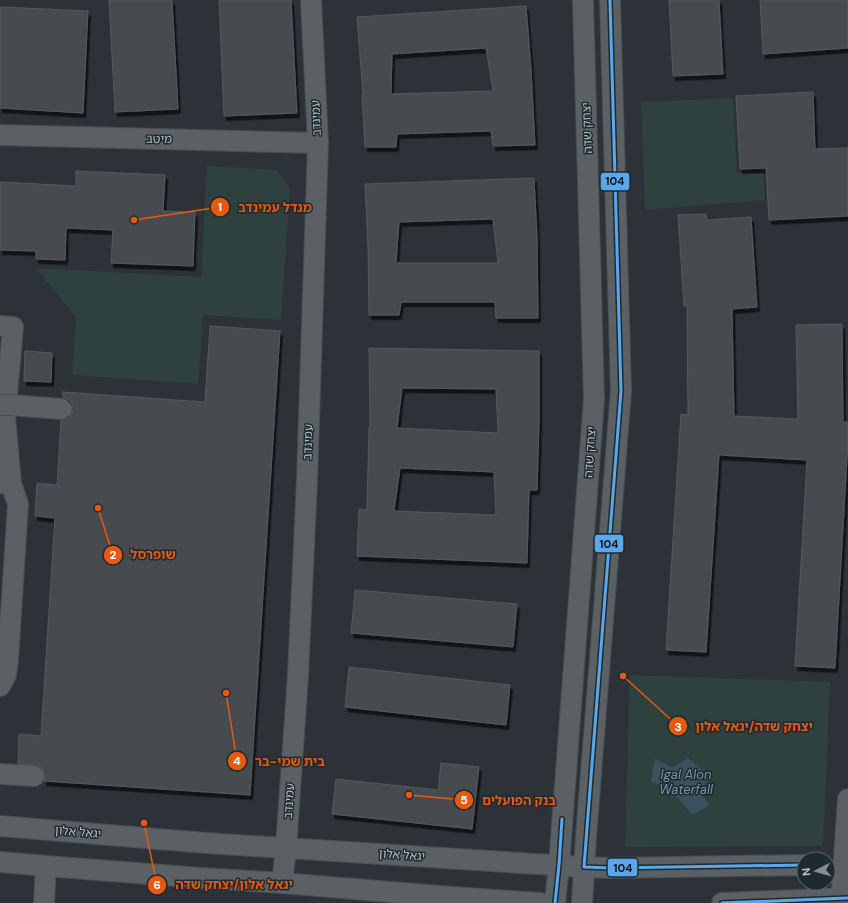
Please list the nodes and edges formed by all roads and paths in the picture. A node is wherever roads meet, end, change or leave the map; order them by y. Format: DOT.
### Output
graph roads {
  1 [pos="311,0"];
  2 [pos="583,0"];
  3 [pos="610,0"];
  4 [pos="0,135"];
  5 [pos="318,143"];
  6 [pos="0,326"];
  7 [pos="62,409"];
  8 [pos="2,413"];
  9 [pos="5,483"];
  10 [pos="0,686"];
  11 [pos="0,774"];
  12 [pos="34,776"];
  13 [pos="848,799"];
  14 [pos="0,826"];
  15 [pos="286,848"];
  16 [pos="0,862"];
  17 [pos="840,864"];
  18 [pos="559,865"];
  19 [pos="796,865"];
  20 [pos="46,866"];
  21 [pos="584,867"];
  22 [pos="282,883"];
  23 [pos="446,899"];
  24 [pos="843,900"];
  25 [pos="44,903"];
  26 [pos="540,903"];
  27 [pos="555,903"];
  28 [pos="582,903"];
  29 [pos="722,903"];
  1 -- 5 [label="street, עמינדב"];
  2 -- 18 [label="street, יצחק שדה"];
  3 -- 21 [label="street"];
  4 -- 5 [label="street, מיטב"];
  5 -- 15 [label="street, עמינדב"];
  6 -- 8 [label="street"];
  7 -- 8 [label="street, bridge"];
  8 -- 9 [label="street"];
  9 -- 10 [label="street"];
  11 -- 12 [label="street"];
  13 -- 17 [label="street"];
  14 -- 15 [label="street, יגאל אלון"];
  15 -- 18 [label="street, יגאל אלון"];
  15 -- 22 [label="street, עמינדב"];
  16 -- 20 [label="street"];
  17 -- 24 [label="street"];
  18 -- 21 [label="street, יגאל אלון"];
  18 -- 27 [label="street, יצחק שדה"];
  19 -- 21 [label="street, יגאל אלון"];
  20 -- 22 [label="street"];
  20 -- 25 [label="street"];
  21 -- 28 [label="street"];
  22 -- 23 [label="street"];
  23 -- 26 [label="street"];
  24 -- 29 [label="street"];
}
